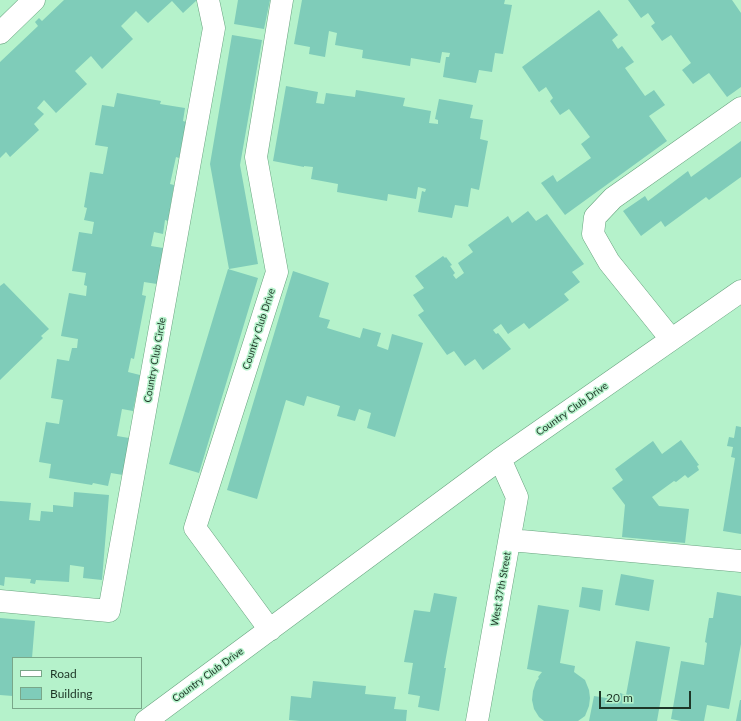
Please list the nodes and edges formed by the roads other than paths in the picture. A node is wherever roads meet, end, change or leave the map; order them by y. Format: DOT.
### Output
graph roads {
  1 [pos="34,0"];
  2 [pos="208,0"];
  3 [pos="282,0"];
  4 [pos="0,34"];
  5 [pos="741,108"];
  6 [pos="741,291"];
  7 [pos="672,339"];
  8 [pos="500,459"];
  9 [pos="510,540"];
  10 [pos="741,561"];
  11 [pos="0,601"];
  12 [pos="270,630"];
  13 [pos="146,721"];
  14 [pos="477,721"];
  1 -- 4 [label="street"];
  2 -- 11 [label="street, Country Club Circle"];
  3 -- 12 [label="street, Country Club Drive"];
  5 -- 7 [label="street"];
  6 -- 7 [label="street, Country Club Drive"];
  7 -- 8 [label="street, Country Club Drive"];
  8 -- 9 [label="street, West 37th Street"];
  8 -- 12 [label="street, Country Club Drive"];
  9 -- 10 [label="street"];
  9 -- 14 [label="street, West 37th Street"];
  12 -- 13 [label="street, Country Club Drive"];
}
